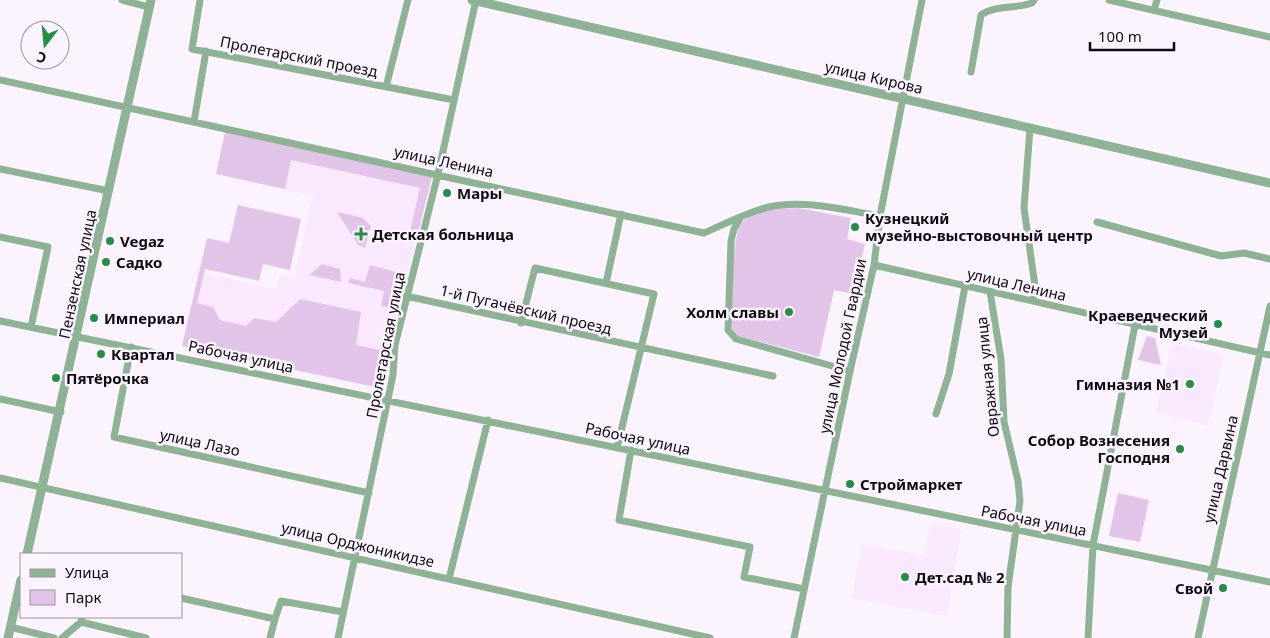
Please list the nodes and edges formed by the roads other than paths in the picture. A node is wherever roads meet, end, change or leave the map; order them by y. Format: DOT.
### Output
graph roads {
  1 [pos="122,0"];
  2 [pos="200,0"];
  3 [pos="408,0"];
  4 [pos="475,0"];
  5 [pos="922,0"];
  6 [pos="1034,0"];
  7 [pos="1109,0"];
  8 [pos="1157,0"];
  9 [pos="150,3"];
  10 [pos="1154,10"];
  11 [pos="1270,37"];
  12 [pos="206,52"];
  13 [pos="971,72"];
  14 [pos="0,80"];
  15 [pos="386,87"];
  16 [pos="904,98"];
  17 [pos="454,100"];
  18 [pos="127,108"];
  19 [pos="194,122"];
  20 [pos="1030,128"];
  21 [pos="0,168"];
  22 [pos="438,174"];
  23 [pos="1270,183"];
  24 [pos="109,191"];
  25 [pos="621,214"];
  26 [pos="880,216"];
  27 [pos="740,218"];
  28 [pos="1097,222"];
  29 [pos="0,237"];
  30 [pos="1270,259"];
  31 [pos="874,265"];
  32 [pos="606,283"];
  33 [pos="965,286"];
  34 [pos="990,292"];
  35 [pos="406,296"];
  36 [pos="1033,301"];
  37 [pos="1270,306"];
  38 [pos="0,321"];
  39 [pos="521,323"];
  40 [pos="1136,325"];
  41 [pos="31,327"];
  42 [pos="77,336"];
  43 [pos="131,347"];
  44 [pos="640,349"];
  45 [pos="1260,353"];
  46 [pos="1270,355"];
  47 [pos="850,371"];
  48 [pos="773,376"];
  49 [pos="0,399"];
  50 [pos="388,401"];
  51 [pos="61,412"];
  52 [pos="936,414"];
  53 [pos="488,420"];
  54 [pos="616,448"];
  55 [pos="632,450"];
  56 [pos="0,478"];
  57 [pos="43,488"];
  58 [pos="825,490"];
  59 [pos="369,493"];
  60 [pos="1015,530"];
  61 [pos="1093,545"];
  62 [pos="27,553"];
  63 [pos="355,557"];
  64 [pos="1212,571"];
  65 [pos="449,579"];
  66 [pos="1270,582"];
  67 [pos="20,584"];
  68 [pos="804,589"];
  69 [pos="182,598"];
  70 [pos="343,612"];
  71 [pos="82,619"];
  72 [pos="275,619"];
  73 [pos="10,626"];
  74 [pos="8,638"];
  75 [pos="54,638"];
  76 [pos="62,638"];
  77 [pos="146,638"];
  78 [pos="270,638"];
  79 [pos="338,638"];
  80 [pos="710,638"];
  81 [pos="794,638"];
  82 [pos="1007,638"];
  83 [pos="1088,638"];
  84 [pos="1198,638"];
  1 -- 9 [label="street"];
  2 -- 12 [label="street, Пролетарский проезд"];
  3 -- 15 [label="street, Пролетарский проезд"];
  4 -- 16 [label="street, улица Кирова"];
  4 -- 17 [label="street, Пролетарская улица"];
  5 -- 16 [label="street, улица Молодой Гвардии"];
  6 -- 13 [label="street"];
  7 -- 10 [label="street"];
  8 -- 10 [label="street"];
  9 -- 18 [label="street, Пензенская улица"];
  10 -- 11 [label="street"];
  12 -- 15 [label="street, Пролетарский проезд"];
  12 -- 19 [label="street, Пролетарский проезд"];
  14 -- 18 [label="street, улица Ленина"];
  15 -- 17 [label="street, Пролетарский проезд"];
  16 -- 20 [label="street, улица Кирова"];
  16 -- 26 [label="street, улица Молодой Гвардии"];
  17 -- 22 [label="street, Пролетарская улица"];
  18 -- 19 [label="street, улица Ленина"];
  18 -- 24 [label="street, Пензенская улица"];
  19 -- 22 [label="street, улица Ленина"];
  20 -- 23 [label="street, улица Кирова"];
  20 -- 36 [label="street"];
  21 -- 24 [label="street"];
  22 -- 25 [label="street, улица Ленина"];
  22 -- 35 [label="street, Пролетарская улица"];
  24 -- 42 [label="street, Пензенская улица"];
  25 -- 27 [label="street, улица Ленина"];
  25 -- 32 [label="street"];
  26 -- 27 [label="street, улица Ленина"];
  26 -- 31 [label="street, улица Молодой Гвардии"];
  27 -- 47 [label="street"];
  28 -- 30 [label="street"];
  29 -- 41 [label="street"];
  31 -- 33 [label="street, улица Ленина"];
  31 -- 47 [label="street, улица Молодой Гвардии"];
  32 -- 39 [label="street"];
  32 -- 44 [label="street"];
  33 -- 34 [label="street, улица Ленина"];
  33 -- 52 [label="street"];
  34 -- 36 [label="street, улица Ленина"];
  34 -- 60 [label="street, Овражная улица"];
  35 -- 39 [label="street, 1-й Пугачёвский проезд"];
  35 -- 50 [label="street, Пролетарская улица"];
  36 -- 40 [label="street, улица Ленина"];
  37 -- 45 [label="street, улица Дарвина"];
  38 -- 41 [label="street, Рабочая улица"];
  39 -- 44 [label="street, 1-й Пугачёвский проезд"];
  40 -- 45 [label="street, улица Ленина"];
  40 -- 61 [label="street"];
  41 -- 42 [label="street, Рабочая улица"];
  42 -- 43 [label="street, Рабочая улица"];
  42 -- 51 [label="street, Пензенская улица"];
  43 -- 50 [label="street, Рабочая улица"];
  43 -- 59 [label="street, улица Лазо"];
  44 -- 48 [label="street, 1-й Пугачёвский проезд"];
  44 -- 54 [label="street"];
  45 -- 46 [label="street, улица Ленина"];
  45 -- 64 [label="street, улица Дарвина"];
  47 -- 58 [label="street, улица Молодой Гвардии"];
  49 -- 51 [label="street"];
  50 -- 53 [label="street, Рабочая улица"];
  50 -- 59 [label="street, Пролетарская улица"];
  51 -- 57 [label="street, Пензенская улица"];
  53 -- 54 [label="street, Рабочая улица"];
  53 -- 65 [label="street"];
  54 -- 55 [label="street, Рабочая улица"];
  55 -- 58 [label="street, Рабочая улица"];
  55 -- 68 [label="street"];
  56 -- 57 [label="street, улица Орджоникидзе"];
  57 -- 62 [label="street, Пензенская улица"];
  57 -- 63 [label="street, улица Орджоникидзе"];
  58 -- 60 [label="street, Рабочая улица"];
  58 -- 68 [label="street, улица Молодой Гвардии"];
  59 -- 63 [label="street, Пролетарская улица"];
  60 -- 61 [label="street, Рабочая улица"];
  60 -- 82 [label="street, Овражная улица"];
  61 -- 64 [label="street, Рабочая улица"];
  61 -- 83 [label="street"];
  63 -- 65 [label="street, улица Орджоникидзе"];
  63 -- 70 [label="street, Пролетарская улица"];
  64 -- 66 [label="street, Рабочая улица"];
  64 -- 84 [label="street, улица Дарвина"];
  65 -- 80 [label="street, улица Орджоникидзе"];
  67 -- 73 [label="street"];
  68 -- 81 [label="street, улица Молодой Гвардии"];
  69 -- 72 [label="street"];
  70 -- 72 [label="street"];
  70 -- 79 [label="street, Пролетарская улица"];
  71 -- 76 [label="street"];
  71 -- 77 [label="street"];
  72 -- 78 [label="street"];
  73 -- 74 [label="street"];
  73 -- 75 [label="street"];
}
